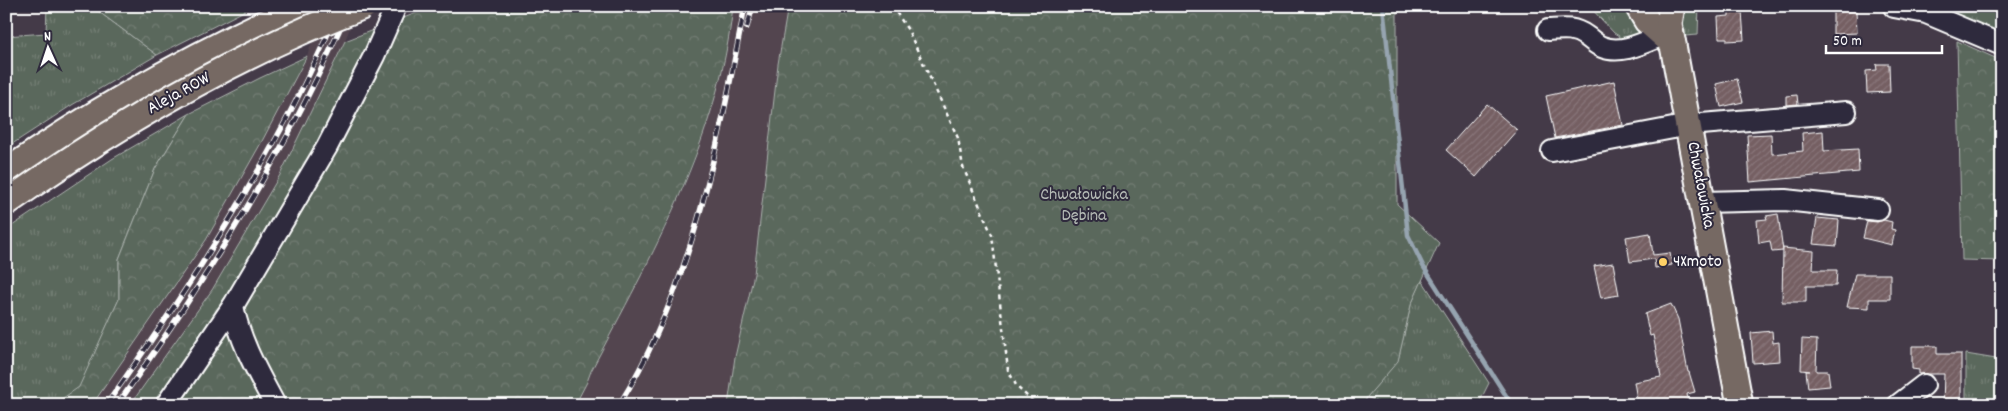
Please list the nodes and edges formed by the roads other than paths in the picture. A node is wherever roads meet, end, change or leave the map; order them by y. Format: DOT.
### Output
graph roads {
  1 [pos="300,6"];
  2 [pos="364,6"];
  3 [pos="396,6"];
  4 [pos="1638,6"];
  5 [pos="1894,7"];
  6 [pos="1667,23"];
  7 [pos="1548,30"];
  8 [pos="2002,45"];
  9 [pos="1846,112"];
  10 [pos="1689,125"];
  11 [pos="1552,152"];
  12 [pos="6,172"];
  13 [pos="1703,202"];
  14 [pos="6,203"];
  15 [pos="1878,210"];
  16 [pos="233,306"];
  17 [pos="1924,385"];
  18 [pos="166,405"];
  19 [pos="275,405"];
  20 [pos="1740,405"];
  21 [pos="1898,405"];
  1 -- 12 [label="main road, Aleja ROW"];
  2 -- 14 [label="main road, Aleja ROW, bridge"];
  3 -- 16 [label="street"];
  4 -- 6 [label="main road"];
  5 -- 8 [label="street"];
  6 -- 7 [label="street"];
  6 -- 10 [label="main road, Chwałowicka"];
  9 -- 10 [label="street"];
  10 -- 11 [label="street"];
  10 -- 13 [label="main road, Chwałowicka"];
  13 -- 15 [label="street"];
  13 -- 20 [label="main road, Chwałowicka"];
  16 -- 18 [label="street"];
  16 -- 19 [label="street"];
  17 -- 21 [label="street"];
}
